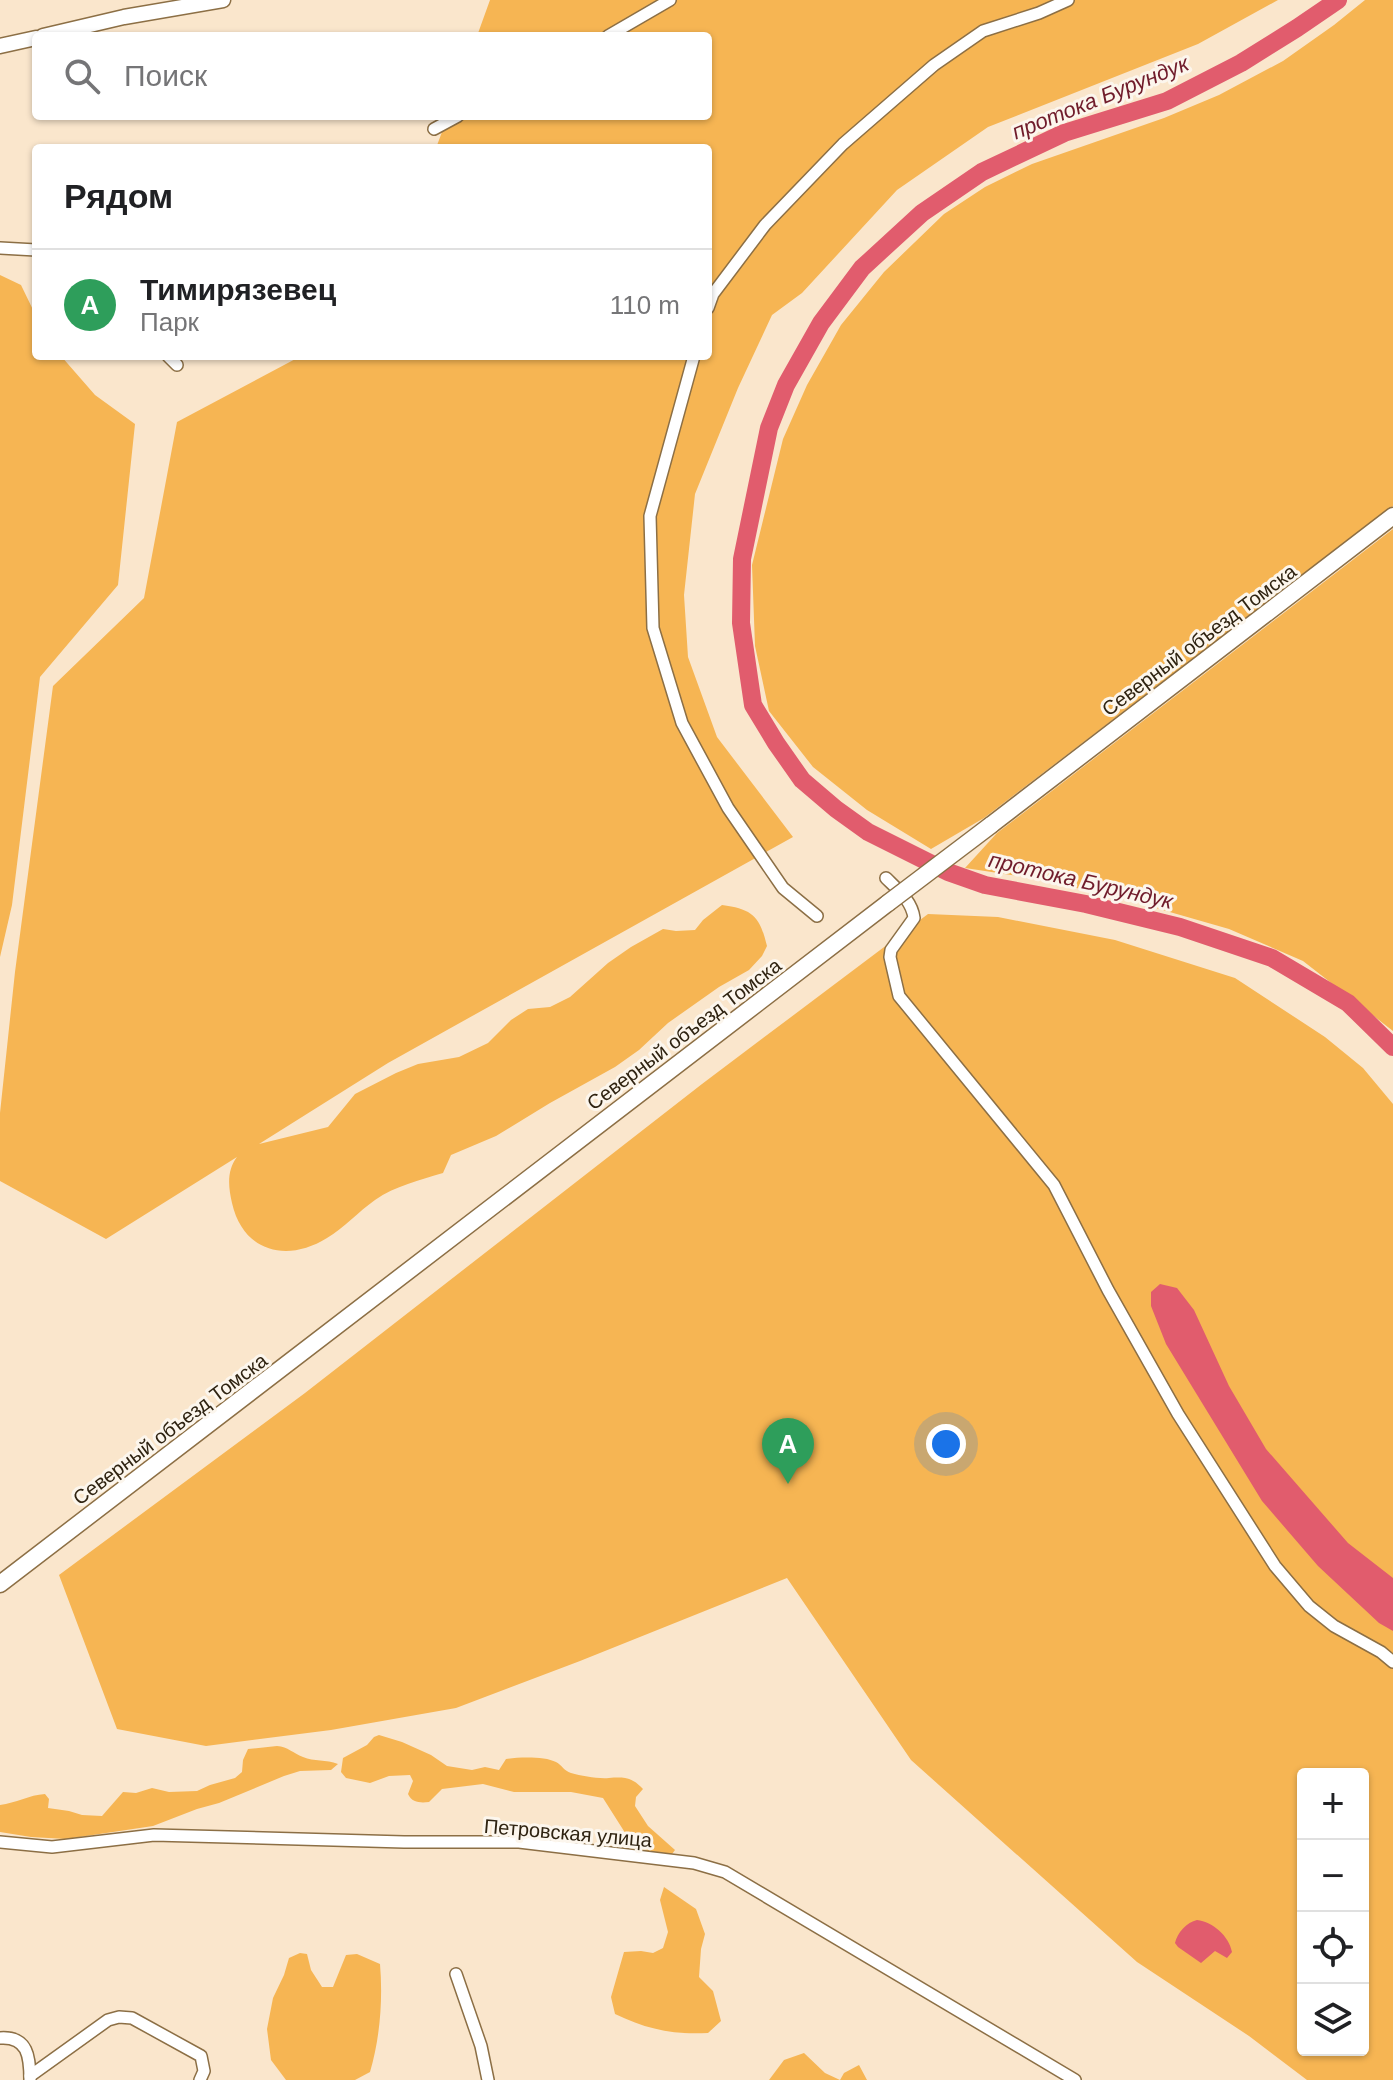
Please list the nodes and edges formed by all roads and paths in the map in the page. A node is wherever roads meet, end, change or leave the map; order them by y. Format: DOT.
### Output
graph roads {
  1 [pos="223,0"];
  2 [pos="670,0"];
  3 [pos="1068,0"];
  4 [pos="60,32"];
  5 [pos="615,32"];
  6 [pos="32,39"];
  7 [pos="0,46"];
  8 [pos="451,120"];
  9 [pos="434,129"];
  10 [pos="0,248"];
  11 [pos="32,250"];
  12 [pos="712,297"];
  13 [pos="693,360"];
  14 [pos="1393,516"];
  15 [pos="886,878"];
  16 [pos="817,916"];
  17 [pos="0,1584"];
  18 [pos="1393,1662"];
  19 [pos="0,1842"];
  20 [pos="456,1974"];
  21 [pos="1,2037"];
  22 [pos="30,2078"];
  23 [pos="200,2080"];
  24 [pos="488,2080"];
  25 [pos="1075,2080"];
  1 -- 4 [label="street"];
  2 -- 5 [label="street"];
  3 -- 12 [label="street"];
  6 -- 7 [label="street"];
  8 -- 9 [label="street"];
  10 -- 11 [label="street"];
  13 -- 16 [label="street"];
  14 -- 17 [label="main road, Северный объезд Томска, bridge"];
  15 -- 18 [label="street"];
  19 -- 25 [label="street, Петровская улица"];
  20 -- 24 [label="street"];
  21 -- 22 [label="street"];
  22 -- 23 [label="street"];
}
